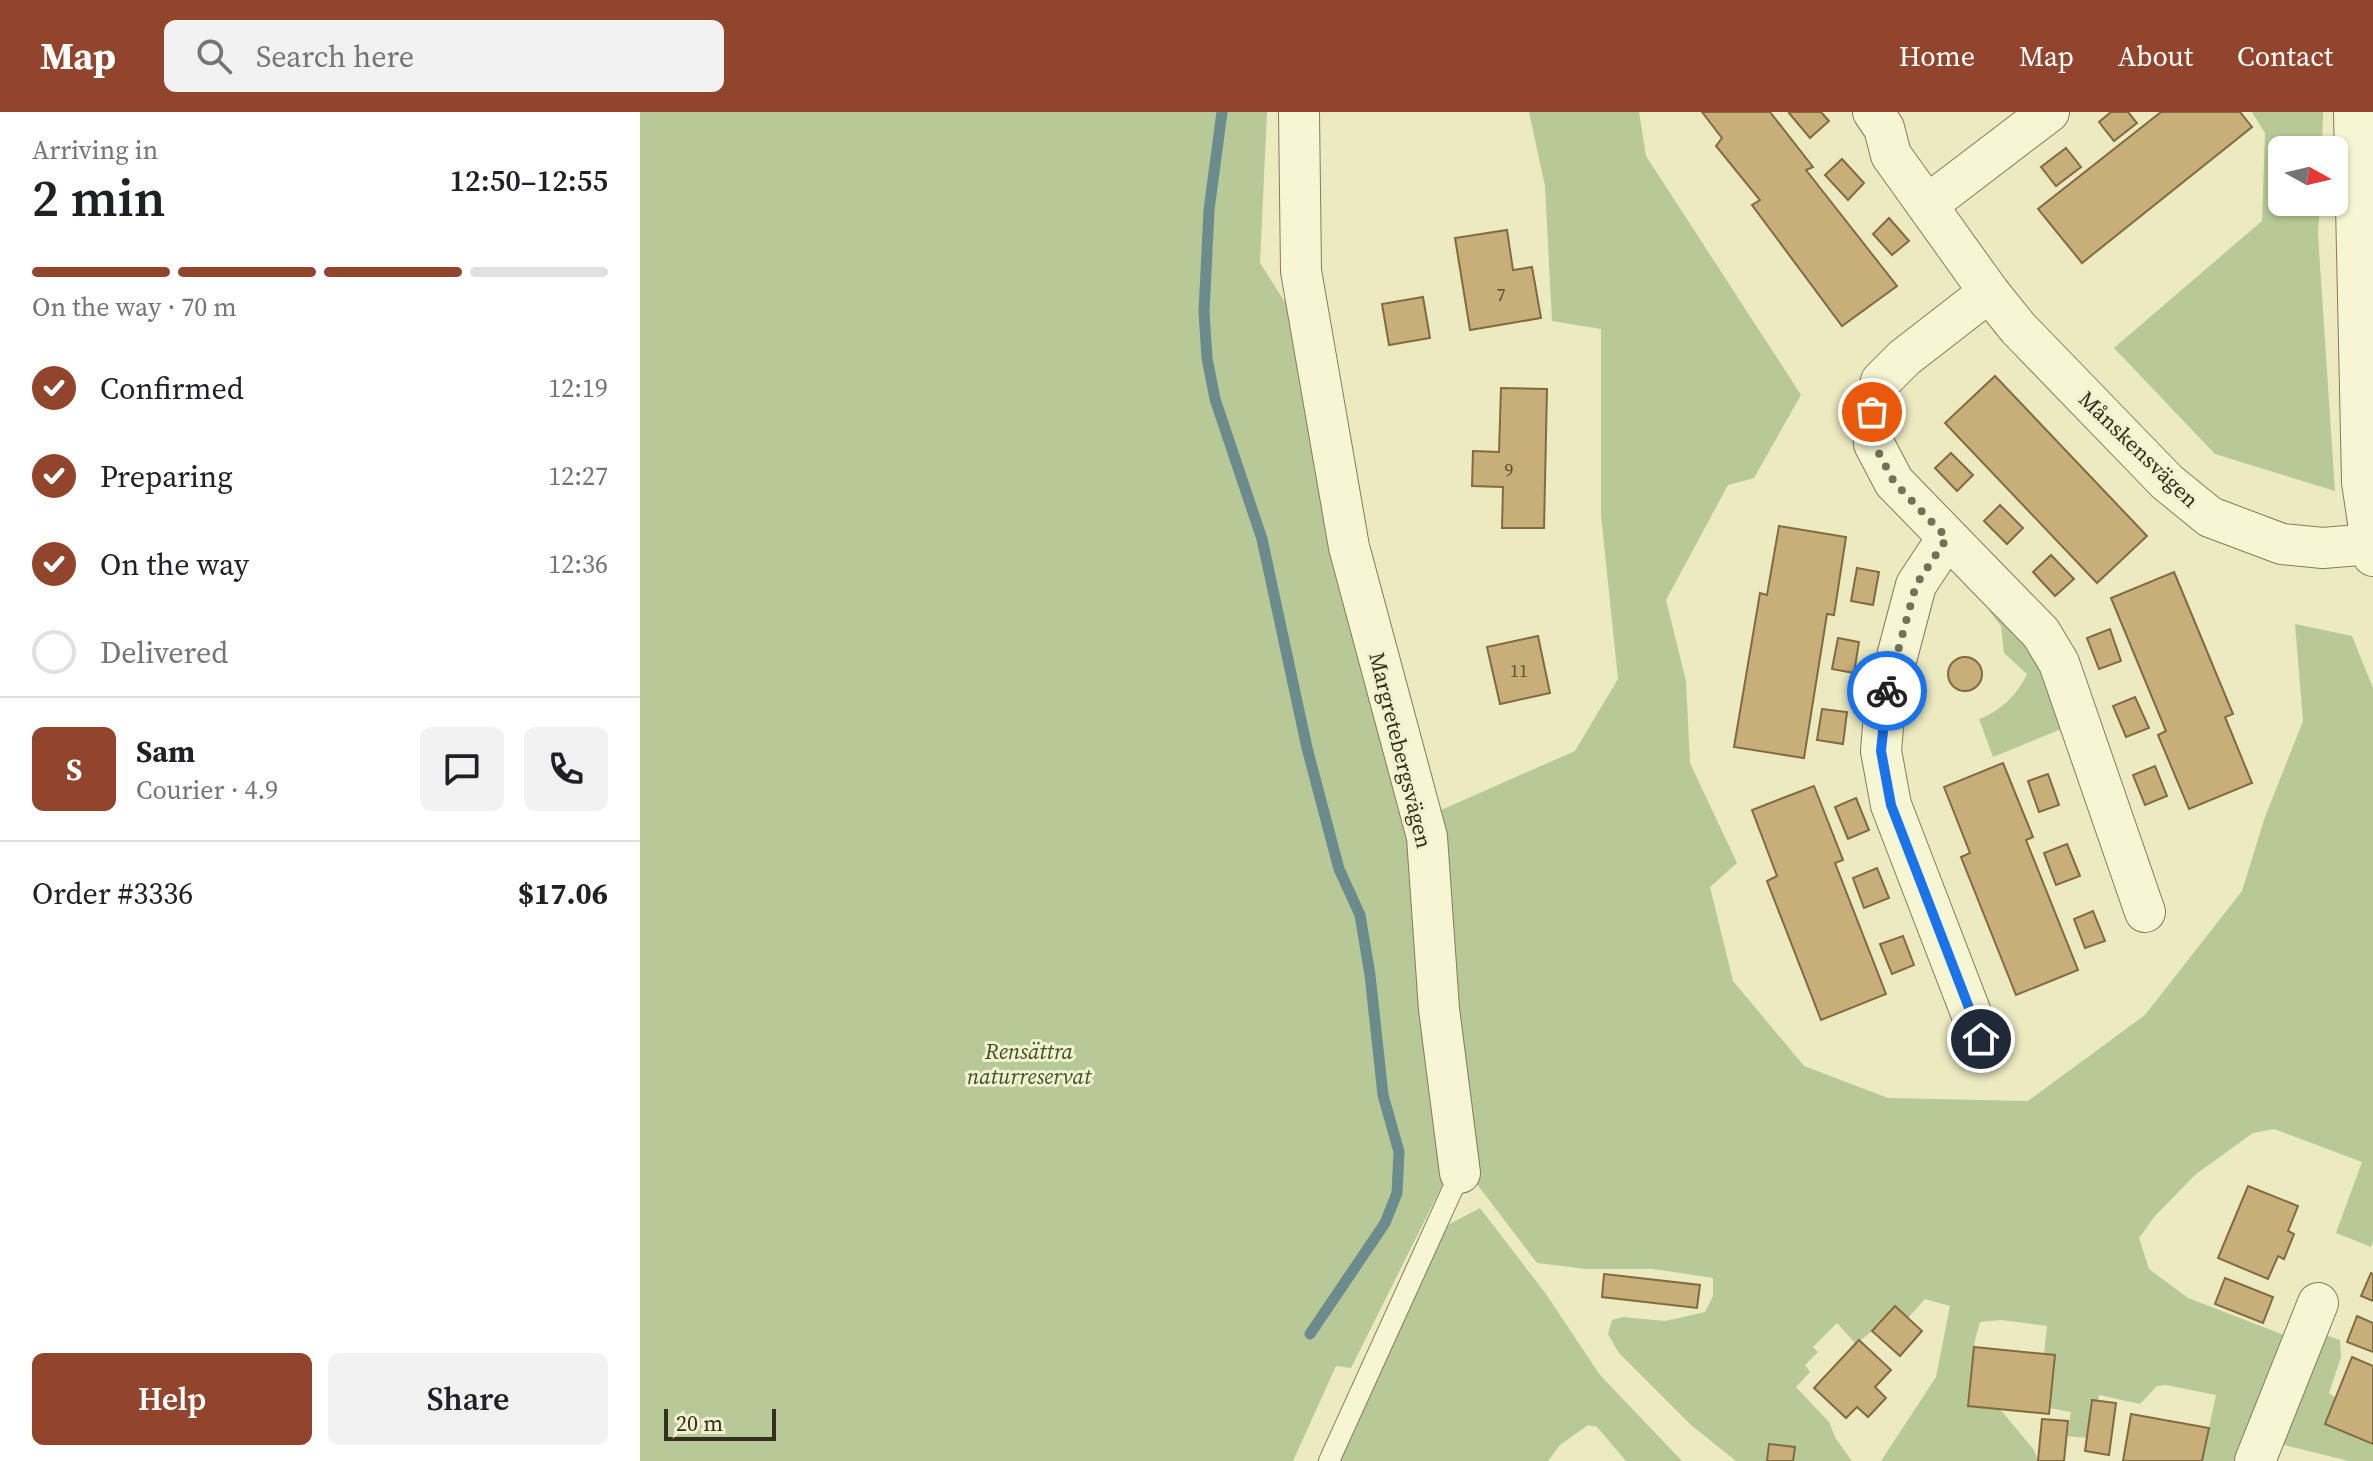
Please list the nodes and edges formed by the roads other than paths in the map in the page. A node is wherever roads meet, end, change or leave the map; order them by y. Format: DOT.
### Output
graph roads {
  1 [pos="1299,112"];
  2 [pos="1873,112"];
  3 [pos="2049,112"];
  4 [pos="2354,112"];
  5 [pos="1927,205"];
  6 [pos="2364,225"];
  7 [pos="1989,292"];
  8 [pos="1947,538"];
  9 [pos="2372,550"];
  10 [pos="2145,912"];
  11 [pos="1981,1039"];
  12 [pos="1460,1173"];
  13 [pos="2318,1303"];
  14 [pos="1329,1461"];
  15 [pos="2255,1461"];
  1 -- 12 [label="street, Margretebergsvägen"];
  2 -- 5 [label="street, Månskensvägen"];
  3 -- 5 [label="street"];
  4 -- 6 [label="street"];
  5 -- 7 [label="street, Månskensvägen"];
  6 -- 9 [label="street"];
  7 -- 8 [label="street"];
  7 -- 9 [label="street, Månskensvägen"];
  8 -- 10 [label="street"];
  8 -- 11 [label="street"];
  12 -- 14 [label="lane, Margretebergsvägen"];
  13 -- 15 [label="street"];
}
